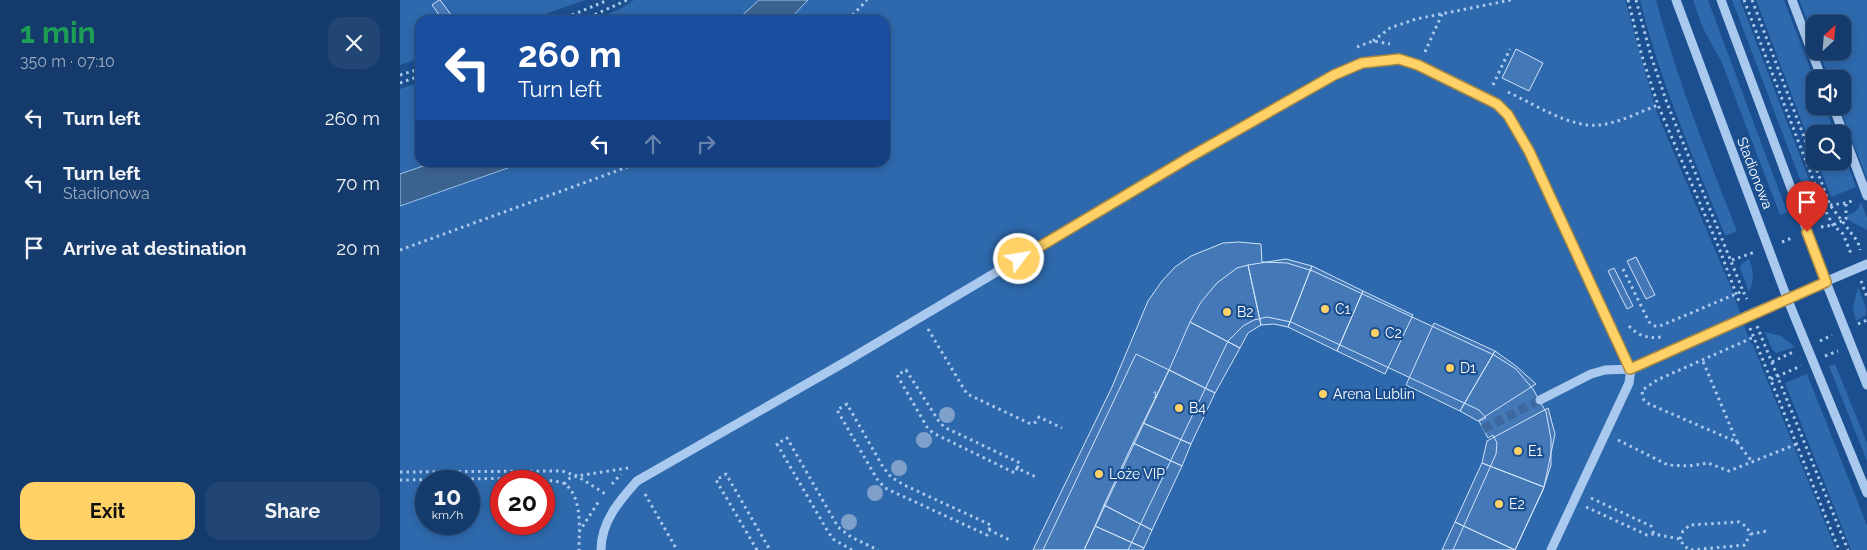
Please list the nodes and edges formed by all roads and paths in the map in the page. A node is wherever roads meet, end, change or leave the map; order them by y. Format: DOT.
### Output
graph roads {
  1 [pos="608,0"];
  2 [pos="627,0"];
  3 [pos="867,0"];
  4 [pos="1511,0"];
  5 [pos="1628,0"];
  6 [pos="1636,0"];
  7 [pos="1676,0"];
  8 [pos="1720,0"];
  9 [pos="1744,0"];
  10 [pos="1752,0"];
  11 [pos="1792,0"];
  12 [pos="1442,14"];
  13 [pos="572,15"];
  14 [pos="594,15"];
  15 [pos="853,15"];
  16 [pos="1373,41"];
  17 [pos="1392,44"];
  18 [pos="1510,49"];
  19 [pos="1349,50"];
  20 [pos="1418,50"];
  21 [pos="1424,53"];
  22 [pos="1433,57"];
  23 [pos="1418,65"];
  24 [pos="1819,70"];
  25 [pos="415,71"];
  26 [pos="400,76"];
  27 [pos="415,78"];
  28 [pos="1485,81"];
  29 [pos="400,83"];
  30 [pos="1502,89"];
  31 [pos="1518,97"];
  32 [pos="1520,103"];
  33 [pos="1658,105"];
  34 [pos="1836,115"];
  35 [pos="627,167"];
  36 [pos="1867,196"];
  37 [pos="1846,203"];
  38 [pos="1830,205"];
  39 [pos="1844,220"];
  40 [pos="1833,225"];
  41 [pos="1807,232"];
  42 [pos="1768,247"];
  43 [pos="400,250"];
  44 [pos="1732,260"];
  45 [pos="1863,266"];
  46 [pos="1623,269"];
  47 [pos="1826,282"];
  48 [pos="1743,291"];
  49 [pos="1737,293"];
  50 [pos="1788,298"];
  51 [pos="1740,303"];
  52 [pos="1731,307"];
  53 [pos="1749,315"];
  54 [pos="921,317"];
  55 [pos="1627,323"];
  56 [pos="1663,337"];
  57 [pos="1754,337"];
  58 [pos="1702,359"];
  59 [pos="1630,369"];
  60 [pos="1629,383"];
  61 [pos="1867,385"];
  62 [pos="1643,389"];
  63 [pos="1540,400"];
  64 [pos="1062,428"];
  65 [pos="1605,434"];
  66 [pos="1736,442"];
  67 [pos="1797,444"];
  68 [pos="1753,463"];
  69 [pos="629,468"];
  70 [pos="1018,468"];
  71 [pos="400,472"];
  72 [pos="577,476"];
  73 [pos="1038,478"];
  74 [pos="400,480"];
  75 [pos="564,484"];
  76 [pos="1867,493"];
  77 [pos="645,494"];
  78 [pos="618,502"];
  79 [pos="989,530"];
  80 [pos="1768,531"];
  81 [pos="1654,534"];
  82 [pos="1750,534"];
  83 [pos="1680,539"];
  84 [pos="1010,540"];
  85 [pos="579,550"];
  86 [pos="600,550"];
  87 [pos="677,550"];
  88 [pos="757,550"];
  89 [pos="770,550"];
  90 [pos="852,550"];
  91 [pos="878,550"];
  92 [pos="1551,550"];
  93 [pos="1690,550"];
  94 [pos="1840,550"];
  95 [pos="1848,550"];
  1 -- 13 [label="path"];
  2 -- 14 [label="path"];
  3 -- 15 [label="path"];
  4 -- 12 [label="path"];
  5 -- 33 [label="path"];
  6 -- 44 [label="path"];
  7 -- 42 [label="street, Stadionowa"];
  8 -- 41 [label="street, Stadionowa"];
  9 -- 40 [label="path"];
  10 -- 38 [label="path"];
  11 -- 24 [label="street"];
  12 -- 16 [label="path"];
  12 -- 21 [label="path"];
  16 -- 17 [label="path"];
  16 -- 19 [label="path"];
  18 -- 28 [label="path"];
  20 -- 21 [label="path"];
  21 -- 22 [label="path"];
  21 -- 23 [label="path"];
  23 -- 54 [label="street"];
  23 -- 59 [label="street"];
  25 -- 26 [label="path"];
  27 -- 29 [label="path"];
  30 -- 31 [label="path"];
  31 -- 32 [label="path"];
  31 -- 33 [label="path"];
  33 -- 49 [label="path"];
  34 -- 36 [label="street"];
  35 -- 43 [label="path"];
  36 -- 37 [label="path"];
  37 -- 38 [label="path"];
  37 -- 39 [label="path"];
  38 -- 39 [label="path"];
  39 -- 40 [label="path"];
  39 -- 45 [label="path"];
  40 -- 41 [label="path"];
  40 -- 45 [label="path"];
  41 -- 42 [label="path"];
  41 -- 47 [label="street, Stadionowa"];
  42 -- 44 [label="path"];
  42 -- 50 [label="street, Stadionowa"];
  44 -- 48 [label="path"];
  45 -- 47 [label="street"];
  46 -- 49 [label="path"];
  47 -- 50 [label="street"];
  47 -- 61 [label="street, Stadionowa"];
  48 -- 49 [label="path"];
  48 -- 53 [label="path"];
  49 -- 51 [label="path"];
  50 -- 53 [label="street"];
  50 -- 76 [label="street, Stadionowa"];
  51 -- 52 [label="path"];
  51 -- 53 [label="path"];
  53 -- 57 [label="path"];
  53 -- 59 [label="street"];
  53 -- 95 [label="path"];
  54 -- 64 [label="path"];
  54 -- 78 [label="street"];
  55 -- 56 [label="path"];
  57 -- 58 [label="path"];
  57 -- 67 [label="path"];
  58 -- 62 [label="path"];
  58 -- 66 [label="path"];
  59 -- 60 [label="street"];
  59 -- 63 [label="street"];
  60 -- 62 [label="path"];
  60 -- 65 [label="street"];
  62 -- 66 [label="path"];
  65 -- 68 [label="path"];
  65 -- 92 [label="street"];
  66 -- 68 [label="path"];
  67 -- 68 [label="path"];
  67 -- 94 [label="path"];
  69 -- 72 [label="path"];
  70 -- 70 [label="path"];
  70 -- 73 [label="path"];
  71 -- 72 [label="path"];
  72 -- 75 [label="path"];
  72 -- 78 [label="path"];
  74 -- 75 [label="path"];
  75 -- 85 [label="path"];
  77 -- 87 [label="path"];
  78 -- 86 [label="street"];
  79 -- 79 [label="path"];
  79 -- 84 [label="path"];
  80 -- 82 [label="path"];
  81 -- 81 [label="path"];
  81 -- 83 [label="path"];
  82 -- 83 [label="path"];
  82 -- 93 [label="path"];
  83 -- 93 [label="path"];
  88 -- 89 [label="path"];
  90 -- 91 [label="path"];
}
